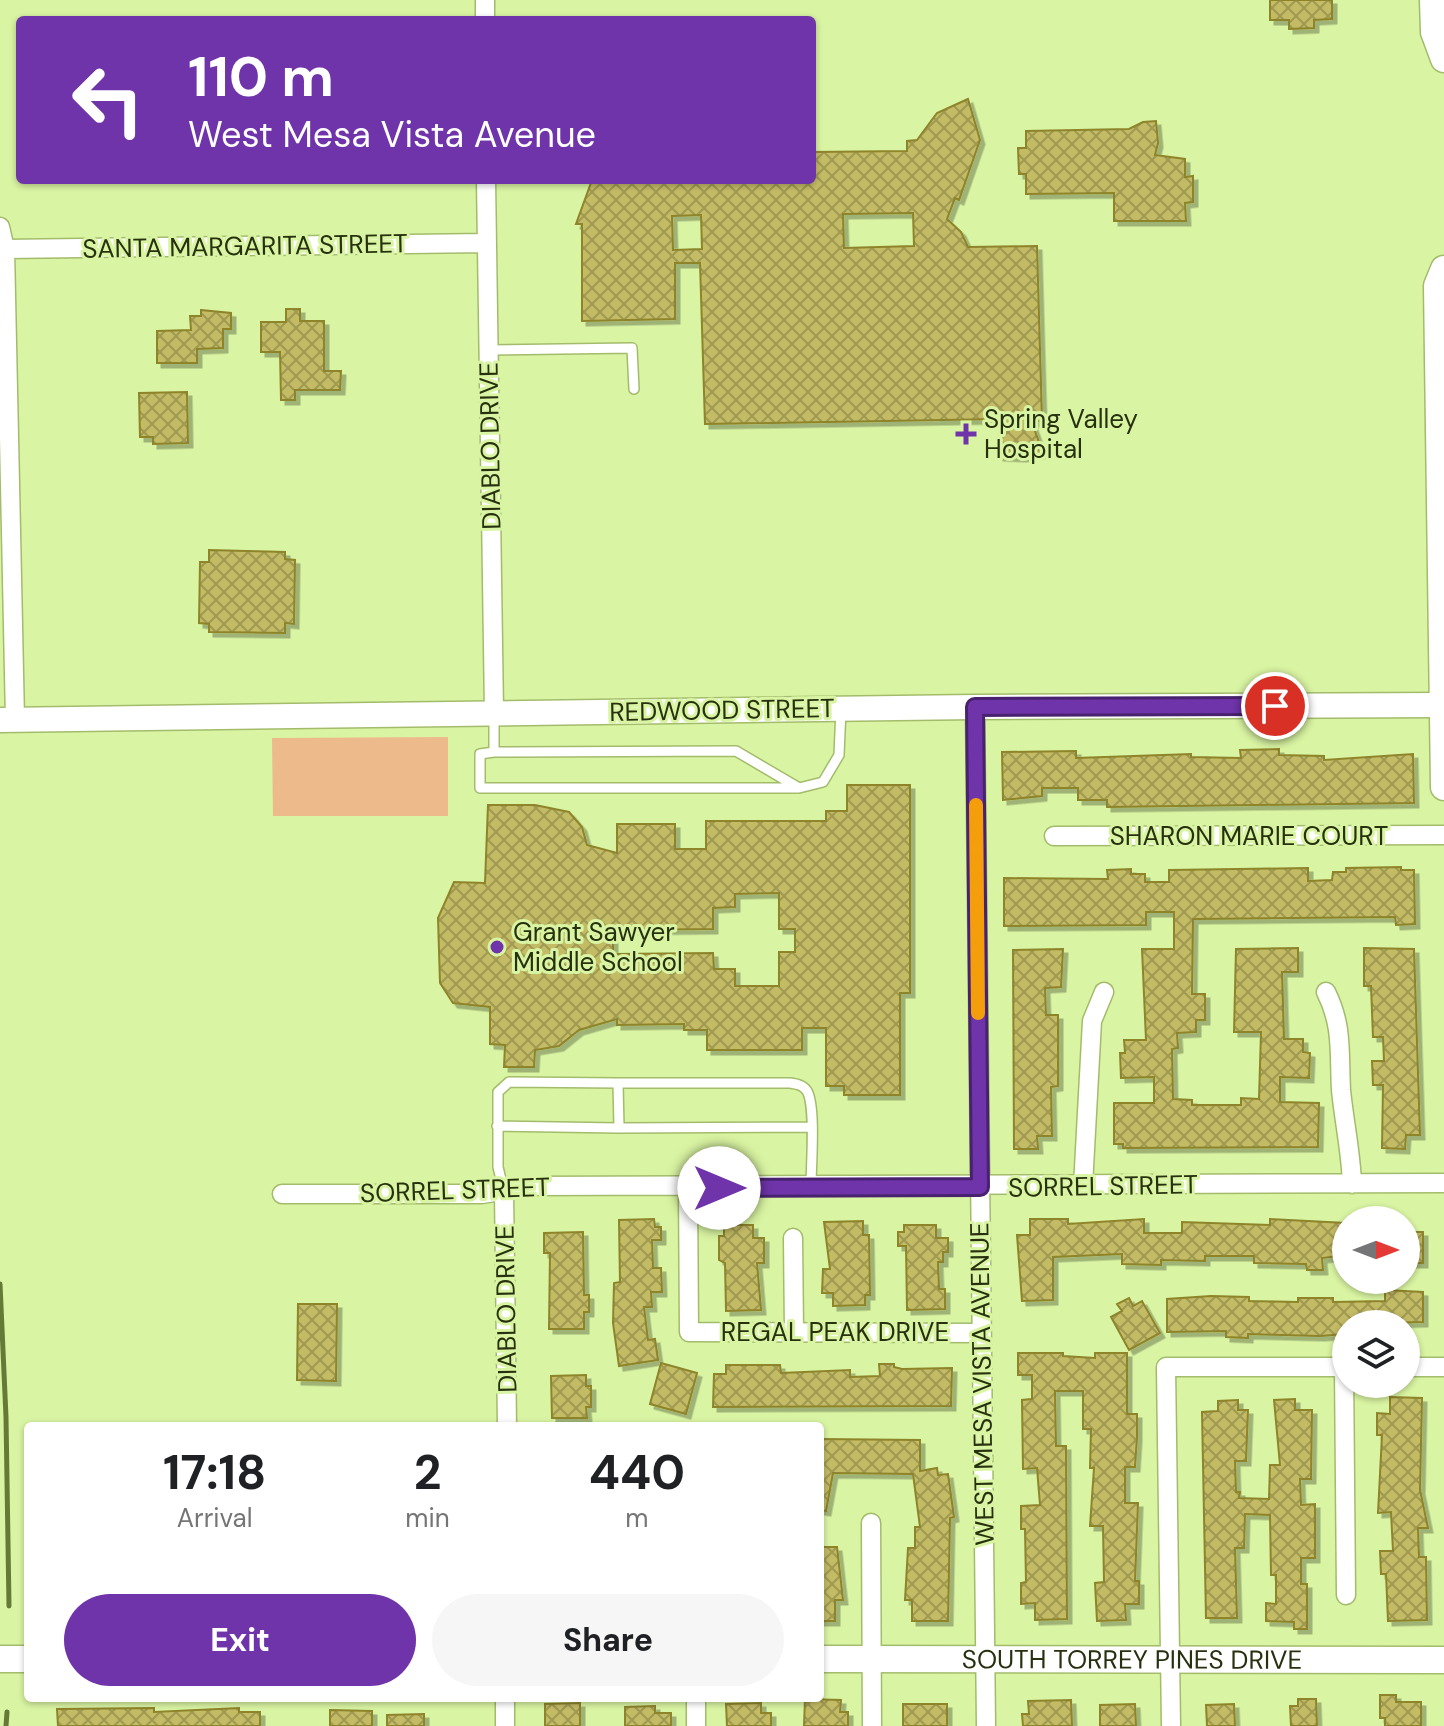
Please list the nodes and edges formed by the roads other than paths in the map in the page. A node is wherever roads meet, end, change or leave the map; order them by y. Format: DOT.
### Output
graph roads {
  1 [pos="1433,0"];
  2 [pos="1444,59"];
  3 [pos="486,184"];
  4 [pos="0,227"];
  5 [pos="486,243"];
  6 [pos="5,249"];
  7 [pos="1444,269"];
  8 [pos="489,350"];
  9 [pos="634,389"];
  10 [pos="1443,705"];
  11 [pos="975,707"];
  12 [pos="841,709"];
  13 [pos="494,712"];
  14 [pos="8,720"];
  15 [pos="494,752"];
  16 [pos="1444,787"];
  17 [pos="799,788"];
  18 [pos="1444,835"];
  19 [pos="1054,836"];
  20 [pos="1104,992"];
  21 [pos="1326,992"];
  22 [pos="618,1083"];
  23 [pos="497,1126"];
  24 [pos="811,1127"];
  25 [pos="619,1128"];
  26 [pos="1444,1183"];
  27 [pos="1352,1184"];
  28 [pos="1083,1186"];
  29 [pos="980,1187"];
  30 [pos="688,1188"];
  31 [pos="811,1188"];
  32 [pos="504,1192"];
  33 [pos="282,1194"];
  34 [pos="793,1238"];
  35 [pos="794,1332"];
  36 [pos="981,1333"];
  37 [pos="1332,1367"];
  38 [pos="1420,1367"];
  39 [pos="1444,1367"];
  40 [pos="1345,1398"];
  41 [pos="507,1422"];
  42 [pos="871,1523"];
  43 [pos="1346,1595"];
  44 [pos="0,1659"];
  45 [pos="24,1659"];
  46 [pos="824,1659"];
  47 [pos="871,1659"];
  48 [pos="985,1659"];
  49 [pos="1170,1660"];
  50 [pos="1444,1660"];
  51 [pos="505,1702"];
  52 [pos="696,1702"];
  53 [pos="505,1726"];
  54 [pos="696,1726"];
  55 [pos="872,1726"];
  56 [pos="986,1726"];
  57 [pos="1171,1726"];
  1 -- 2 [label="main road"];
  3 -- 5 [label="street, DIABLO DRIVE"];
  4 -- 6 [label="street"];
  5 -- 6 [label="street, SANTA MARGARITA STREET"];
  5 -- 8 [label="street, DIABLO DRIVE"];
  6 -- 14 [label="street"];
  7 -- 10 [label="main road"];
  8 -- 9 [label="lane"];
  8 -- 13 [label="street, DIABLO DRIVE"];
  10 -- 11 [label="street, REDWOOD STREET"];
  10 -- 16 [label="main road"];
  11 -- 12 [label="street, REDWOOD STREET"];
  11 -- 29 [label="street, WEST MESA VISTA AVENUE"];
  12 -- 13 [label="street, REDWOOD STREET"];
  12 -- 17 [label="lane"];
  13 -- 14 [label="street, REDWOOD STREET"];
  13 -- 15 [label="lane"];
  15 -- 17 [label="lane"];
  15 -- 17 [label="lane"];
  18 -- 19 [label="street, SHARON MARIE COURT"];
  20 -- 28 [label="street"];
  21 -- 27 [label="street"];
  22 -- 23 [label="lane"];
  22 -- 24 [label="lane"];
  22 -- 25 [label="lane"];
  23 -- 25 [label="lane"];
  23 -- 32 [label="lane"];
  24 -- 25 [label="lane"];
  24 -- 31 [label="lane"];
  26 -- 27 [label="street, SORREL STREET"];
  27 -- 28 [label="street, SORREL STREET"];
  28 -- 29 [label="street, SORREL STREET"];
  29 -- 31 [label="street, SORREL STREET"];
  29 -- 36 [label="street, WEST MESA VISTA AVENUE"];
  30 -- 31 [label="street, SORREL STREET"];
  30 -- 32 [label="street, SORREL STREET"];
  30 -- 35 [label="street, REGAL PEAK DRIVE"];
  32 -- 33 [label="street, SORREL STREET"];
  32 -- 41 [label="street, DIABLO DRIVE"];
  34 -- 35 [label="street"];
  35 -- 36 [label="street, REGAL PEAK DRIVE"];
  36 -- 48 [label="street, WEST MESA VISTA AVENUE"];
  37 -- 49 [label="street"];
  38 -- 39 [label="street"];
  40 -- 43 [label="street"];
  42 -- 47 [label="street"];
  44 -- 45 [label="main road"];
  46 -- 47 [label="main road, SOUTH TORREY PINES DRIVE"];
  47 -- 48 [label="main road, SOUTH TORREY PINES DRIVE"];
  47 -- 55 [label="street"];
  48 -- 49 [label="main road, SOUTH TORREY PINES DRIVE"];
  48 -- 56 [label="street, WEST MESA VISTA AVENUE"];
  49 -- 50 [label="main road, SOUTH TORREY PINES DRIVE"];
  49 -- 57 [label="street"];
  51 -- 53 [label="street"];
  52 -- 54 [label="street"];
}
